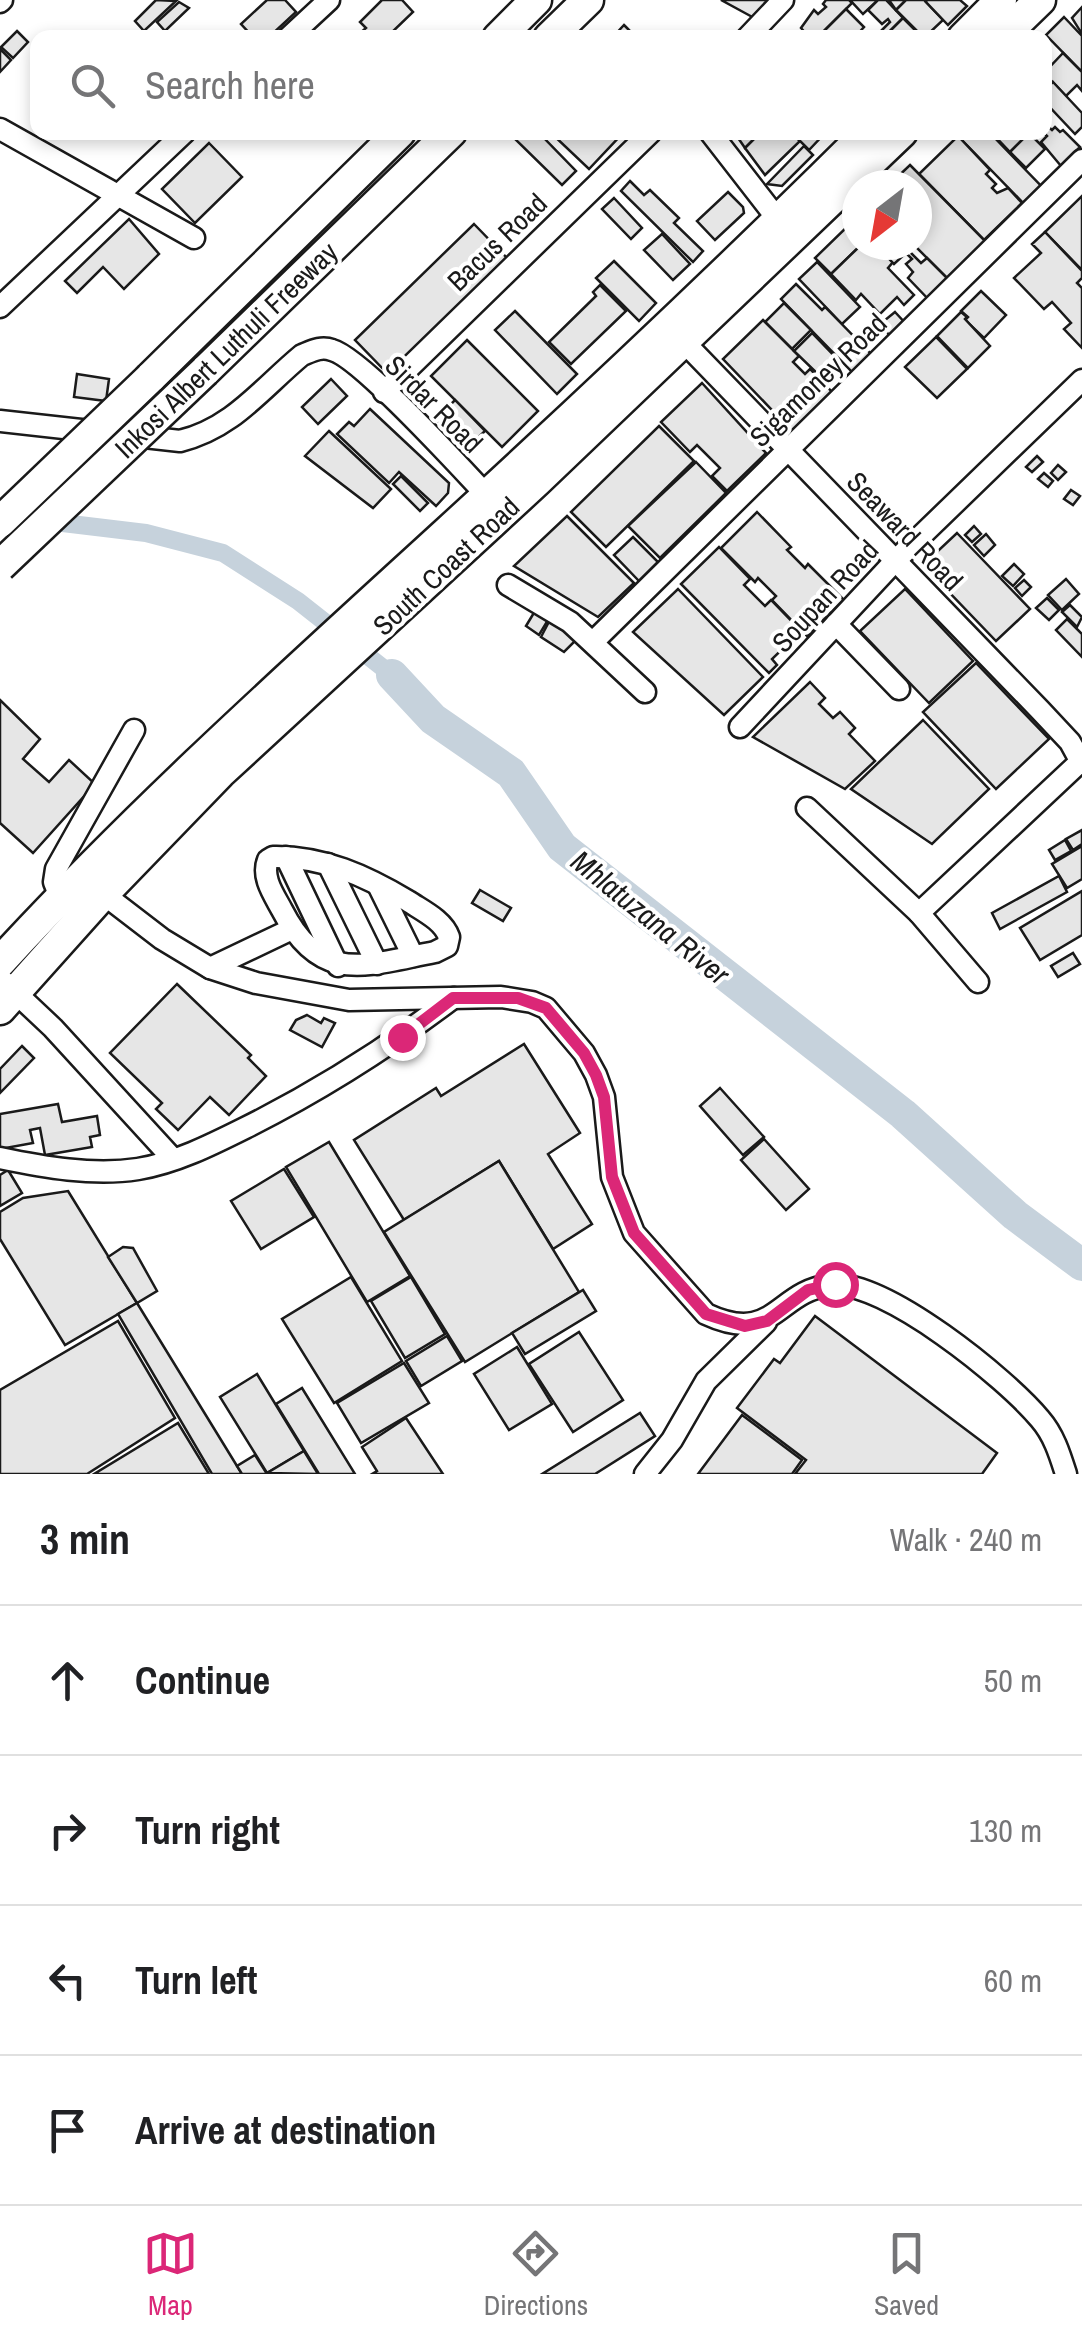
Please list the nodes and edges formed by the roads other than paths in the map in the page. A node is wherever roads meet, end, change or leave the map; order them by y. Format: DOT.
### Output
graph roads {
  1 [pos="329,0"];
  2 [pos="536,0"];
  3 [pos="588,0"];
  4 [pos="784,0"];
  5 [pos="1001,0"];
  6 [pos="1040,0"];
  7 [pos="297,30"];
  8 [pos="506,30"];
  9 [pos="558,30"];
  10 [pos="754,30"];
  11 [pos="972,30"];
  12 [pos="1009,30"];
  13 [pos="0,129"];
  14 [pos="176,140"];
  15 [pos="392,140"];
  16 [pos="443,140"];
  17 [pos="643,140"];
  18 [pos="716,140"];
  19 [pos="860,140"];
  20 [pos="894,140"];
  21 [pos="1082,160"];
  22 [pos="117,194"];
  23 [pos="779,221"];
  24 [pos="194,238"];
  25 [pos="0,307"];
  26 [pos="682,340"];
  27 [pos="1082,380"];
  28 [pos="384,392"];
  29 [pos="0,420"];
  30 [pos="787,448"];
  31 [pos="495,504"];
  32 [pos="0,522"];
  33 [pos="894,561"];
  34 [pos="0,566"];
  35 [pos="508,585"];
  36 [pos="836,624"];
  37 [pos="594,641"];
  38 [pos="899,689"];
  39 [pos="646,692"];
  40 [pos="740,726"];
  41 [pos="134,730"];
  42 [pos="1076,735"];
  43 [pos="1081,762"];
  44 [pos="807,808"];
  45 [pos="286,857"];
  46 [pos="328,864"];
  47 [pos="378,883"];
  48 [pos="81,888"];
  49 [pos="919,913"];
  50 [pos="292,929"];
  51 [pos="413,956"];
  52 [pos="0,962"];
  53 [pos="377,964"];
  54 [pos="338,966"];
  55 [pos="210,968"];
  56 [pos="978,982"];
  57 [pos="5,993"];
  58 [pos="453,998"];
  59 [pos="0,1158"];
  60 [pos="173,1159"];
  61 [pos="767,1321"];
  62 [pos="644,1474"];
  63 [pos="1066,1474"];
  1 -- 7 [label="street"];
  2 -- 8 [label="highway"];
  3 -- 9 [label="highway"];
  4 -- 10 [label="street"];
  5 -- 11 [label="highway"];
  6 -- 12 [label="highway"];
  13 -- 22 [label="street"];
  14 -- 22 [label="street"];
  15 -- 32 [label="highway, Inkosi Albert Luthuli Freeway, bridge"];
  16 -- 34 [label="highway, Inkosi Albert Luthuli Freeway, bridge"];
  17 -- 28 [label="street, Bacus Road"];
  18 -- 23 [label="street"];
  19 -- 23 [label="highway, South Coast Road"];
  20 -- 26 [label="highway, South Coast Road"];
  21 -- 30 [label="street, Sigamoney Road"];
  22 -- 24 [label="street"];
  22 -- 25 [label="street"];
  23 -- 31 [label="highway, South Coast Road"];
  26 -- 30 [label="street, Seaward Road"];
  26 -- 31 [label="highway, South Coast Road"];
  27 -- 33 [label="street, Soupan Road"];
  28 -- 29 [label="street, Sirdar Road"];
  28 -- 31 [label="street, Sirdar Road"];
  30 -- 33 [label="street, Seaward Road"];
  30 -- 37 [label="street, Sigamoney Road"];
  31 -- 48 [label="highway, South Coast Road"];
  33 -- 36 [label="street, Soupan Road"];
  33 -- 42 [label="street, Seaward Road"];
  35 -- 37 [label="street"];
  36 -- 38 [label="street"];
  36 -- 40 [label="street, Soupan Road"];
  37 -- 39 [label="street"];
  41 -- 48 [label="street"];
  42 -- 43 [label="street, Seaward Road"];
  43 -- 49 [label="street"];
  44 -- 49 [label="street"];
  45 -- 46 [label="street"];
  45 -- 50 [label="street"];
  45 -- 54 [label="street"];
  46 -- 47 [label="street"];
  46 -- 53 [label="street"];
  47 -- 51 [label="street"];
  47 -- 51 [label="street"];
  48 -- 52 [label="highway, South Coast Road"];
  48 -- 55 [label="street"];
  48 -- 57 [label="highway, South Coast Road"];
  49 -- 56 [label="street"];
  50 -- 54 [label="street"];
  50 -- 55 [label="street"];
  51 -- 53 [label="street"];
  53 -- 54 [label="street"];
  55 -- 58 [label="street"];
  57 -- 60 [label="street"];
  58 -- 60 [label="street"];
  58 -- 61 [label="street"];
  59 -- 60 [label="street"];
  61 -- 62 [label="street"];
  61 -- 63 [label="street"];
}
